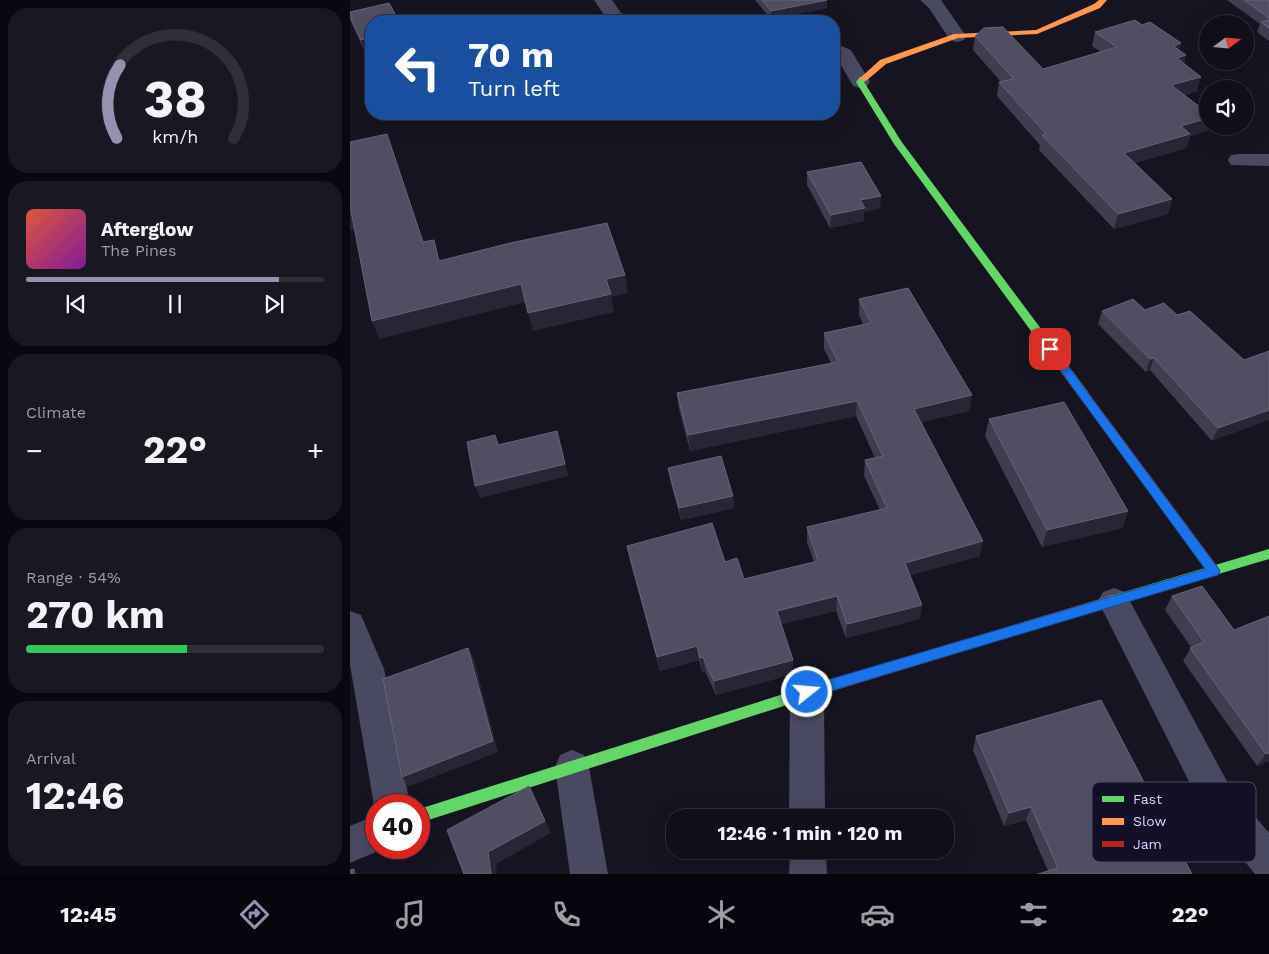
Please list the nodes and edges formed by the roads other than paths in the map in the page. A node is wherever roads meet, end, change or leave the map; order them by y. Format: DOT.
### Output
graph roads {
  1 [pos="603,0"];
  2 [pos="929,0"];
  3 [pos="1103,0"];
  4 [pos="613,15"];
  5 [pos="956,36"];
  6 [pos="840,52"];
  7 [pos="860,82"];
  8 [pos="1239,160"];
  9 [pos="1269,160"];
  10 [pos="1269,554"];
  11 [pos="1214,571"];
  12 [pos="1114,601"];
  13 [pos="350,624"];
  14 [pos="807,692"];
  15 [pos="572,767"];
  16 [pos="1208,782"];
  17 [pos="390,794"];
  18 [pos="808,809"];
  19 [pos="430,812"];
  20 [pos="365,838"];
  21 [pos="350,845"];
  22 [pos="1256,846"];
  23 [pos="808,859"];
  24 [pos="1269,862"];
  25 [pos="589,874"];
  26 [pos="808,874"];
  1 -- 4 [label="street"];
  2 -- 5 [label="street"];
  3 -- 5 [label="street"];
  5 -- 7 [label="street"];
  6 -- 7 [label="street"];
  7 -- 11 [label="street"];
  8 -- 9 [label="street"];
  10 -- 11 [label="street"];
  11 -- 12 [label="street"];
  12 -- 14 [label="street"];
  12 -- 16 [label="street"];
  13 -- 17 [label="street"];
  14 -- 15 [label="street"];
  14 -- 18 [label="street"];
  15 -- 19 [label="street"];
  15 -- 25 [label="street"];
  20 -- 21 [label="street"];
  22 -- 24 [label="street"];
  23 -- 26 [label="street"];
}
